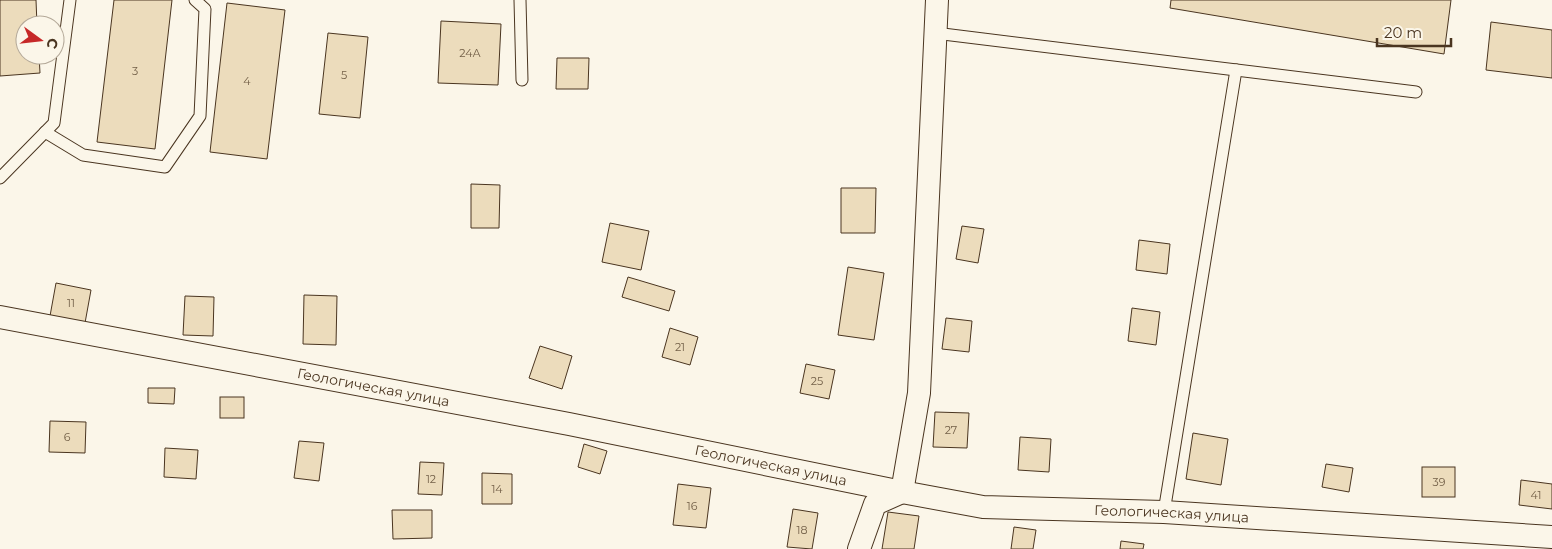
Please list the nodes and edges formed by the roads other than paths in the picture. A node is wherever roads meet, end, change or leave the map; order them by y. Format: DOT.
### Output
graph roads {
  1 [pos="70,0"];
  2 [pos="196,0"];
  3 [pos="520,0"];
  4 [pos="937,0"];
  5 [pos="935,33"];
  6 [pos="1236,70"];
  7 [pos="522,80"];
  8 [pos="1416,92"];
  9 [pos="45,132"];
  10 [pos="0,178"];
  11 [pos="0,317"];
  12 [pos="902,492"];
  13 [pos="1164,512"];
  14 [pos="1552,538"];
  15 [pos="858,549"];
  1 -- 9 [label="lane"];
  2 -- 9 [label="lane"];
  3 -- 7 [label="lane"];
  4 -- 5 [label="street"];
  5 -- 6 [label="lane"];
  5 -- 12 [label="street"];
  6 -- 8 [label="lane"];
  6 -- 13 [label="lane"];
  9 -- 10 [label="lane"];
  11 -- 12 [label="street, Геологическая улица"];
  12 -- 13 [label="street, Геологическая улица"];
  12 -- 15 [label="street"];
  13 -- 14 [label="street, Геологическая улица"];
}
